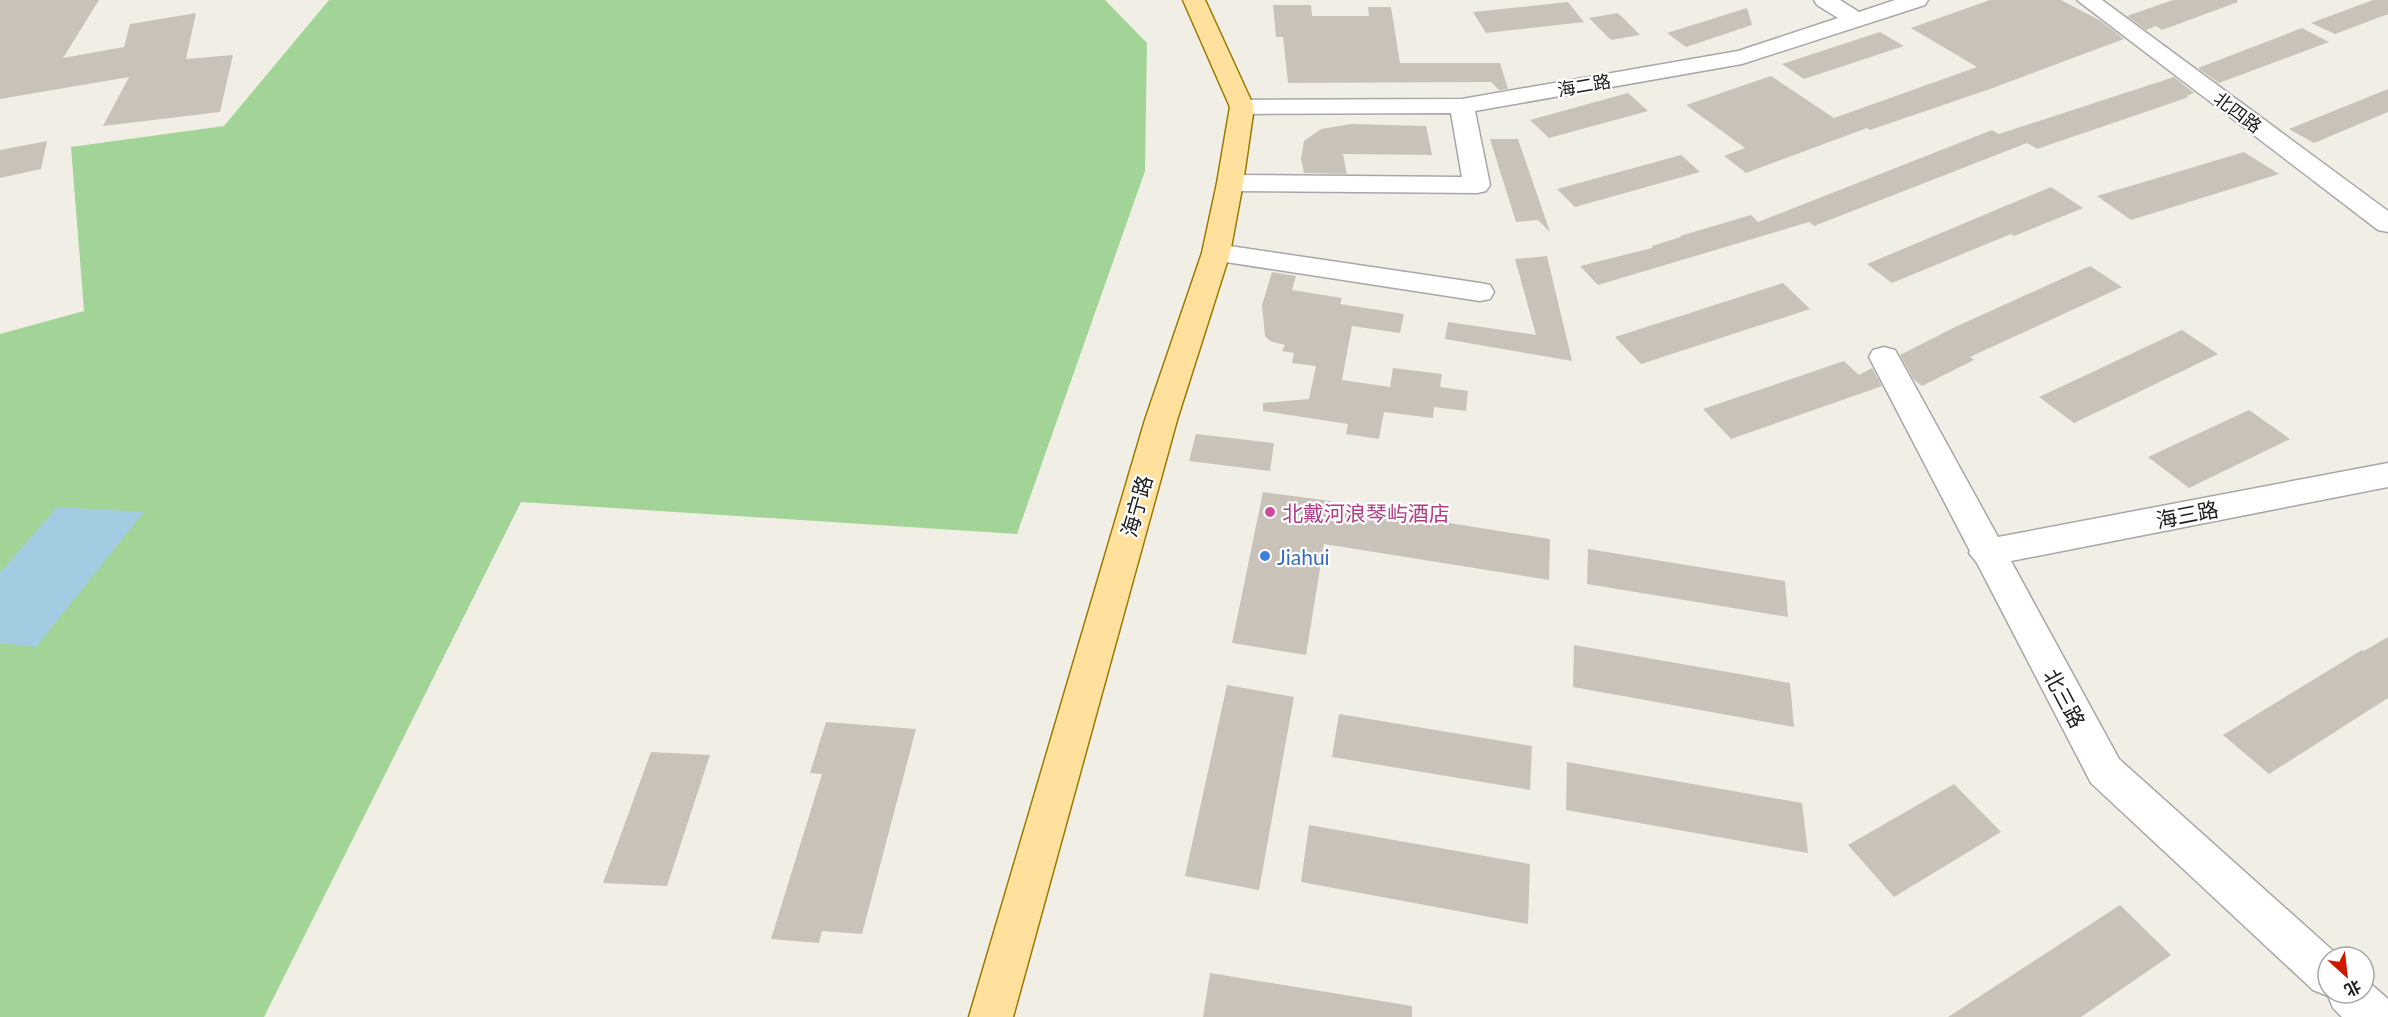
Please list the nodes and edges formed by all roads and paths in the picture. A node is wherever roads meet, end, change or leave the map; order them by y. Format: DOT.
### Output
graph roads {
  1 [pos="1194,0"];
  2 [pos="1825,0"];
  3 [pos="1917,0"];
  4 [pos="2088,0"];
  5 [pos="1857,20"];
  6 [pos="1462,106"];
  7 [pos="1242,107"];
  8 [pos="1230,183"];
  9 [pos="2388,224"];
  10 [pos="1216,253"];
  11 [pos="1480,292"];
  12 [pos="1884,357"];
  13 [pos="2388,475"];
  14 [pos="1986,553"];
  15 [pos="2316,964"];
  16 [pos="2362,1005"];
  17 [pos="991,1017"];
  18 [pos="2375,1017"];
  1 -- 7 [label="main road"];
  2 -- 5 [label="street"];
  3 -- 5 [label="street, 海二路"];
  4 -- 9 [label="street, 北四路"];
  5 -- 6 [label="street, 海二路"];
  6 -- 7 [label="street, 海二路"];
  6 -- 8 [label="street"];
  7 -- 8 [label="main road, 海宁路"];
  8 -- 10 [label="main road, 海宁路"];
  10 -- 11 [label="street"];
  10 -- 17 [label="main road, 海宁路"];
  12 -- 14 [label="street, 北三路"];
  13 -- 14 [label="street, 海三路"];
  14 -- 15 [label="street, 北三路"];
  16 -- 18 [label="street"];
}
